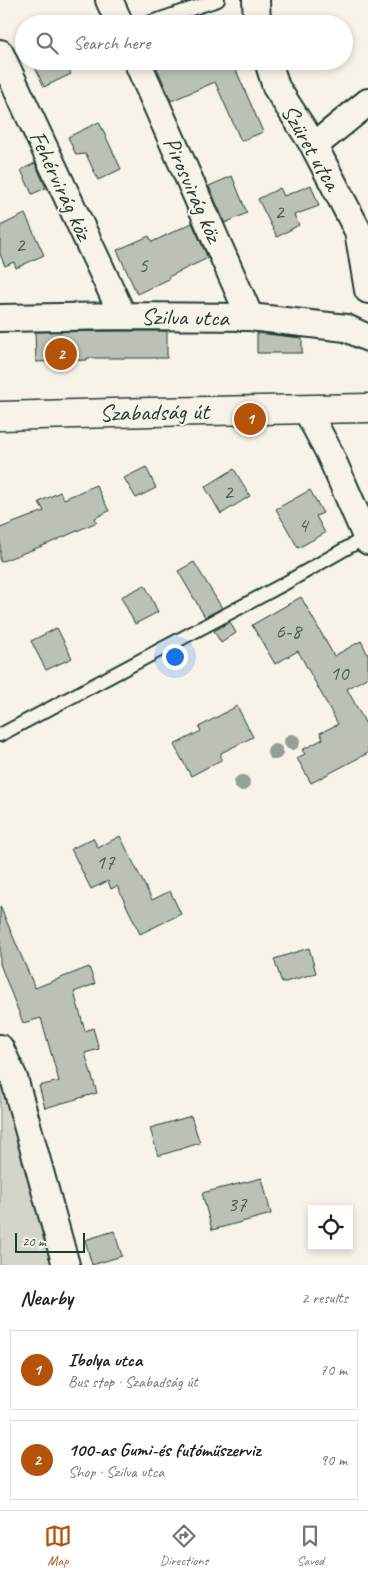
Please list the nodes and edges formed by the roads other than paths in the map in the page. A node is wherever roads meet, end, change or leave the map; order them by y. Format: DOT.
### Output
graph roads {
  1 [pos="109,0"];
  2 [pos="218,0"];
  3 [pos="256,0"];
  4 [pos="116,15"];
  5 [pos="172,15"];
  6 [pos="257,15"];
  7 [pos="0,53"];
  8 [pos="141,70"];
  9 [pos="271,70"];
  10 [pos="368,102"];
  11 [pos="314,146"];
  12 [pos="368,290"];
  13 [pos="122,316"];
  14 [pos="250,317"];
  15 [pos="0,318"];
  16 [pos="368,338"];
  17 [pos="368,408"];
  18 [pos="306,409"];
  19 [pos="0,416"];
  20 [pos="367,539"];
  21 [pos="0,735"];
  22 [pos="0,1048"];
  23 [pos="66,1265"];
  1 -- 4 [label="street"];
  2 -- 5 [label="lane"];
  3 -- 6 [label="street"];
  7 -- 13 [label="street, Fehérvirág köz"];
  8 -- 14 [label="street, Pirosvirág köz"];
  9 -- 11 [label="street, Szüret utca"];
  10 -- 11 [label="street"];
  11 -- 12 [label="street, Szüret utca"];
  13 -- 14 [label="street, Szilva utca"];
  13 -- 15 [label="street, Szilva utca"];
  14 -- 16 [label="street, Szilva utca"];
  17 -- 18 [label="main road, Szabadság út"];
  18 -- 19 [label="main road, Szabadság út"];
  18 -- 20 [label="street"];
  20 -- 21 [label="lane"];
  22 -- 23 [label="street"];
}
